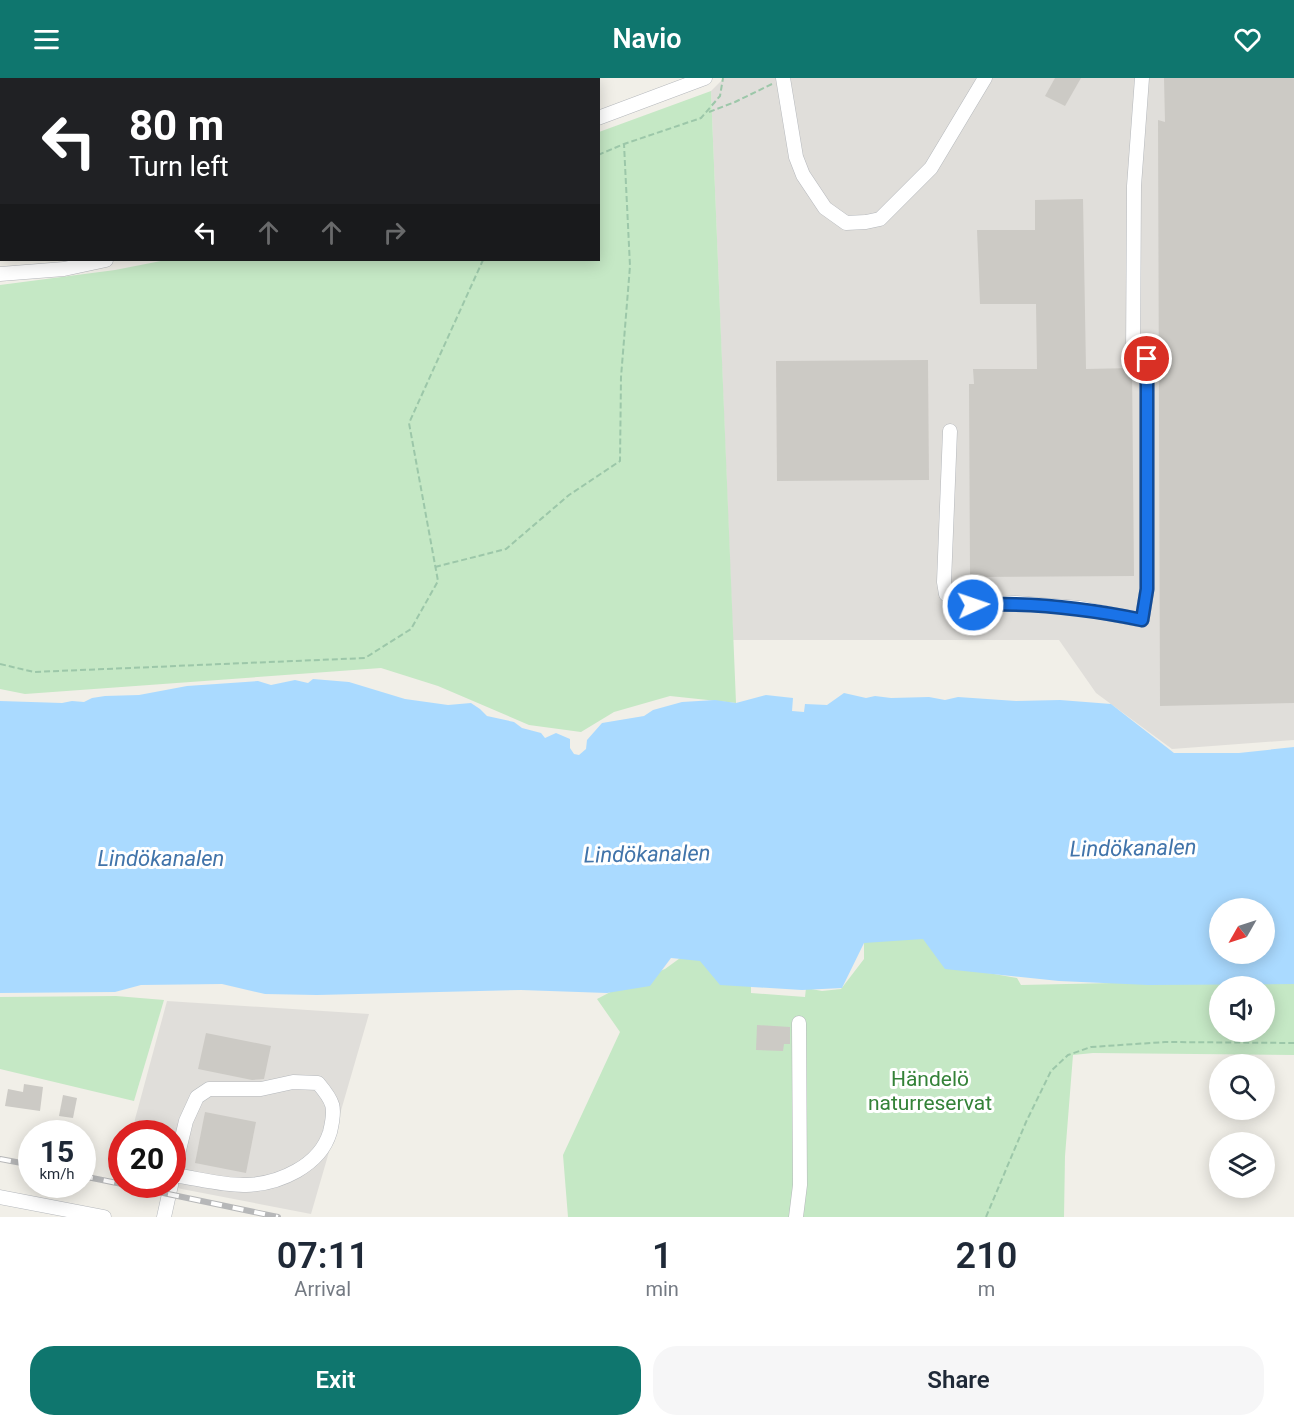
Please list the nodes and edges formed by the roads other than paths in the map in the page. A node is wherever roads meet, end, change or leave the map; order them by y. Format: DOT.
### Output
graph roads {
  1 [pos="705,78"];
  2 [pos="783,78"];
  3 [pos="985,78"];
  4 [pos="1142,78"];
  5 [pos="600,117"];
  6 [pos="101,261"];
  7 [pos="0,274"];
  8 [pos="950,431"];
  9 [pos="799,1023"];
  10 [pos="172,1180"];
  11 [pos="0,1197"];
  12 [pos="168,1198"];
  13 [pos="104,1217"];
  14 [pos="164,1217"];
  15 [pos="796,1217"];
  1 -- 5 [label="street"];
  2 -- 3 [label="street"];
  4 -- 8 [label="street"];
  6 -- 7 [label="street"];
  9 -- 15 [label="street"];
  10 -- 10 [label="street"];
  11 -- 13 [label="street"];
  12 -- 14 [label="street"];
}
